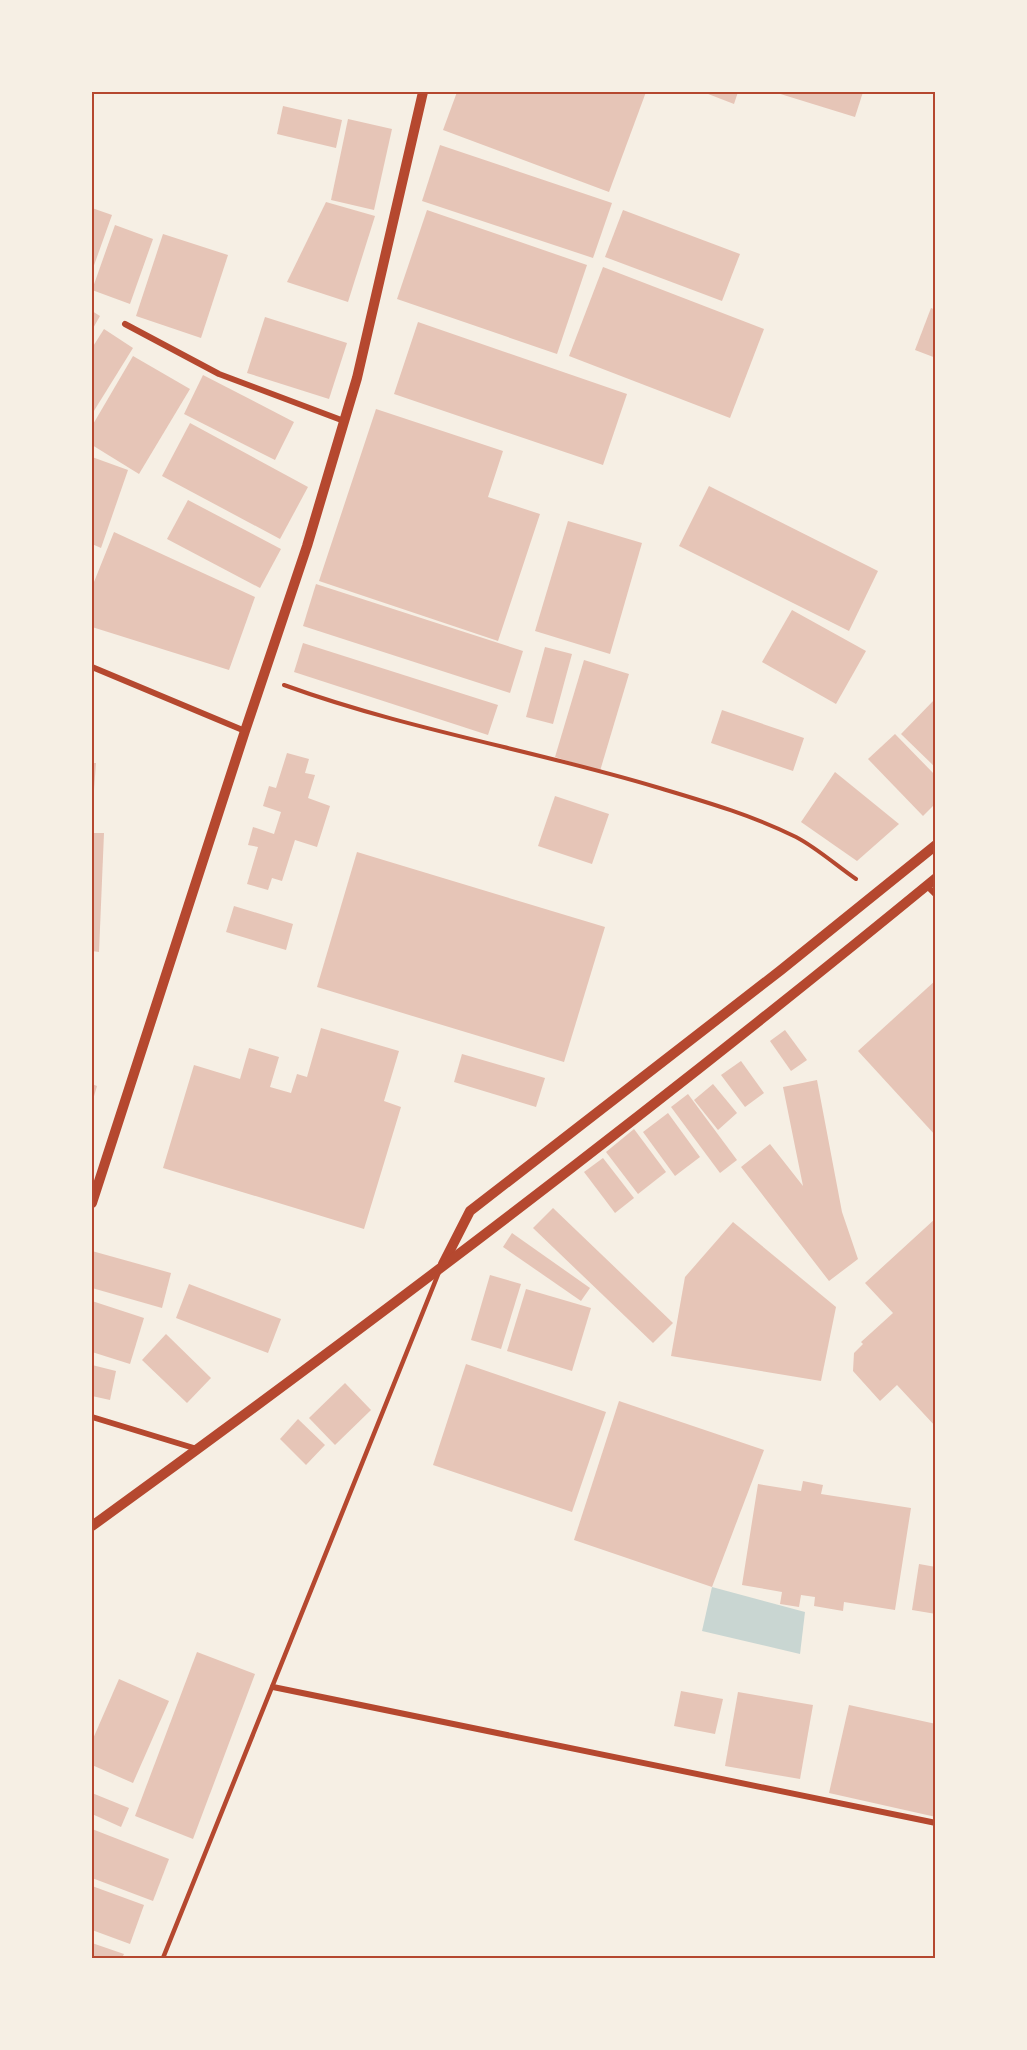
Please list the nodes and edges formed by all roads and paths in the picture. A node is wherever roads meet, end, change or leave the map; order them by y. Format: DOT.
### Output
graph roads {
  1 [pos="423,92"];
  2 [pos="125,324"];
  3 [pos="344,421"];
  4 [pos="92,667"];
  5 [pos="263,677"];
  6 [pos="244,731"];
  7 [pos="936,845"];
  8 [pos="931,882"];
  9 [pos="876,894"];
  10 [pos="936,894"];
  11 [pos="92,1203"];
  12 [pos="441,1267"];
  13 [pos="92,1417"];
  14 [pos="198,1449"];
  15 [pos="92,1526"];
  16 [pos="273,1687"];
  17 [pos="936,1823"];
  18 [pos="163,1959"];
  1 -- 3 [label="street"];
  2 -- 3 [label="street"];
  3 -- 5 [label="street"];
  4 -- 6 [label="street"];
  5 -- 6 [label="street"];
  5 -- 9 [label="path"];
  6 -- 11 [label="street"];
  7 -- 9 [label="street"];
  8 -- 10 [label="street"];
  8 -- 12 [label="street"];
  9 -- 12 [label="street"];
  12 -- 14 [label="street"];
  12 -- 16 [label="lane"];
  13 -- 14 [label="street"];
  14 -- 15 [label="street"];
  16 -- 17 [label="street"];
  16 -- 18 [label="lane"];
}
